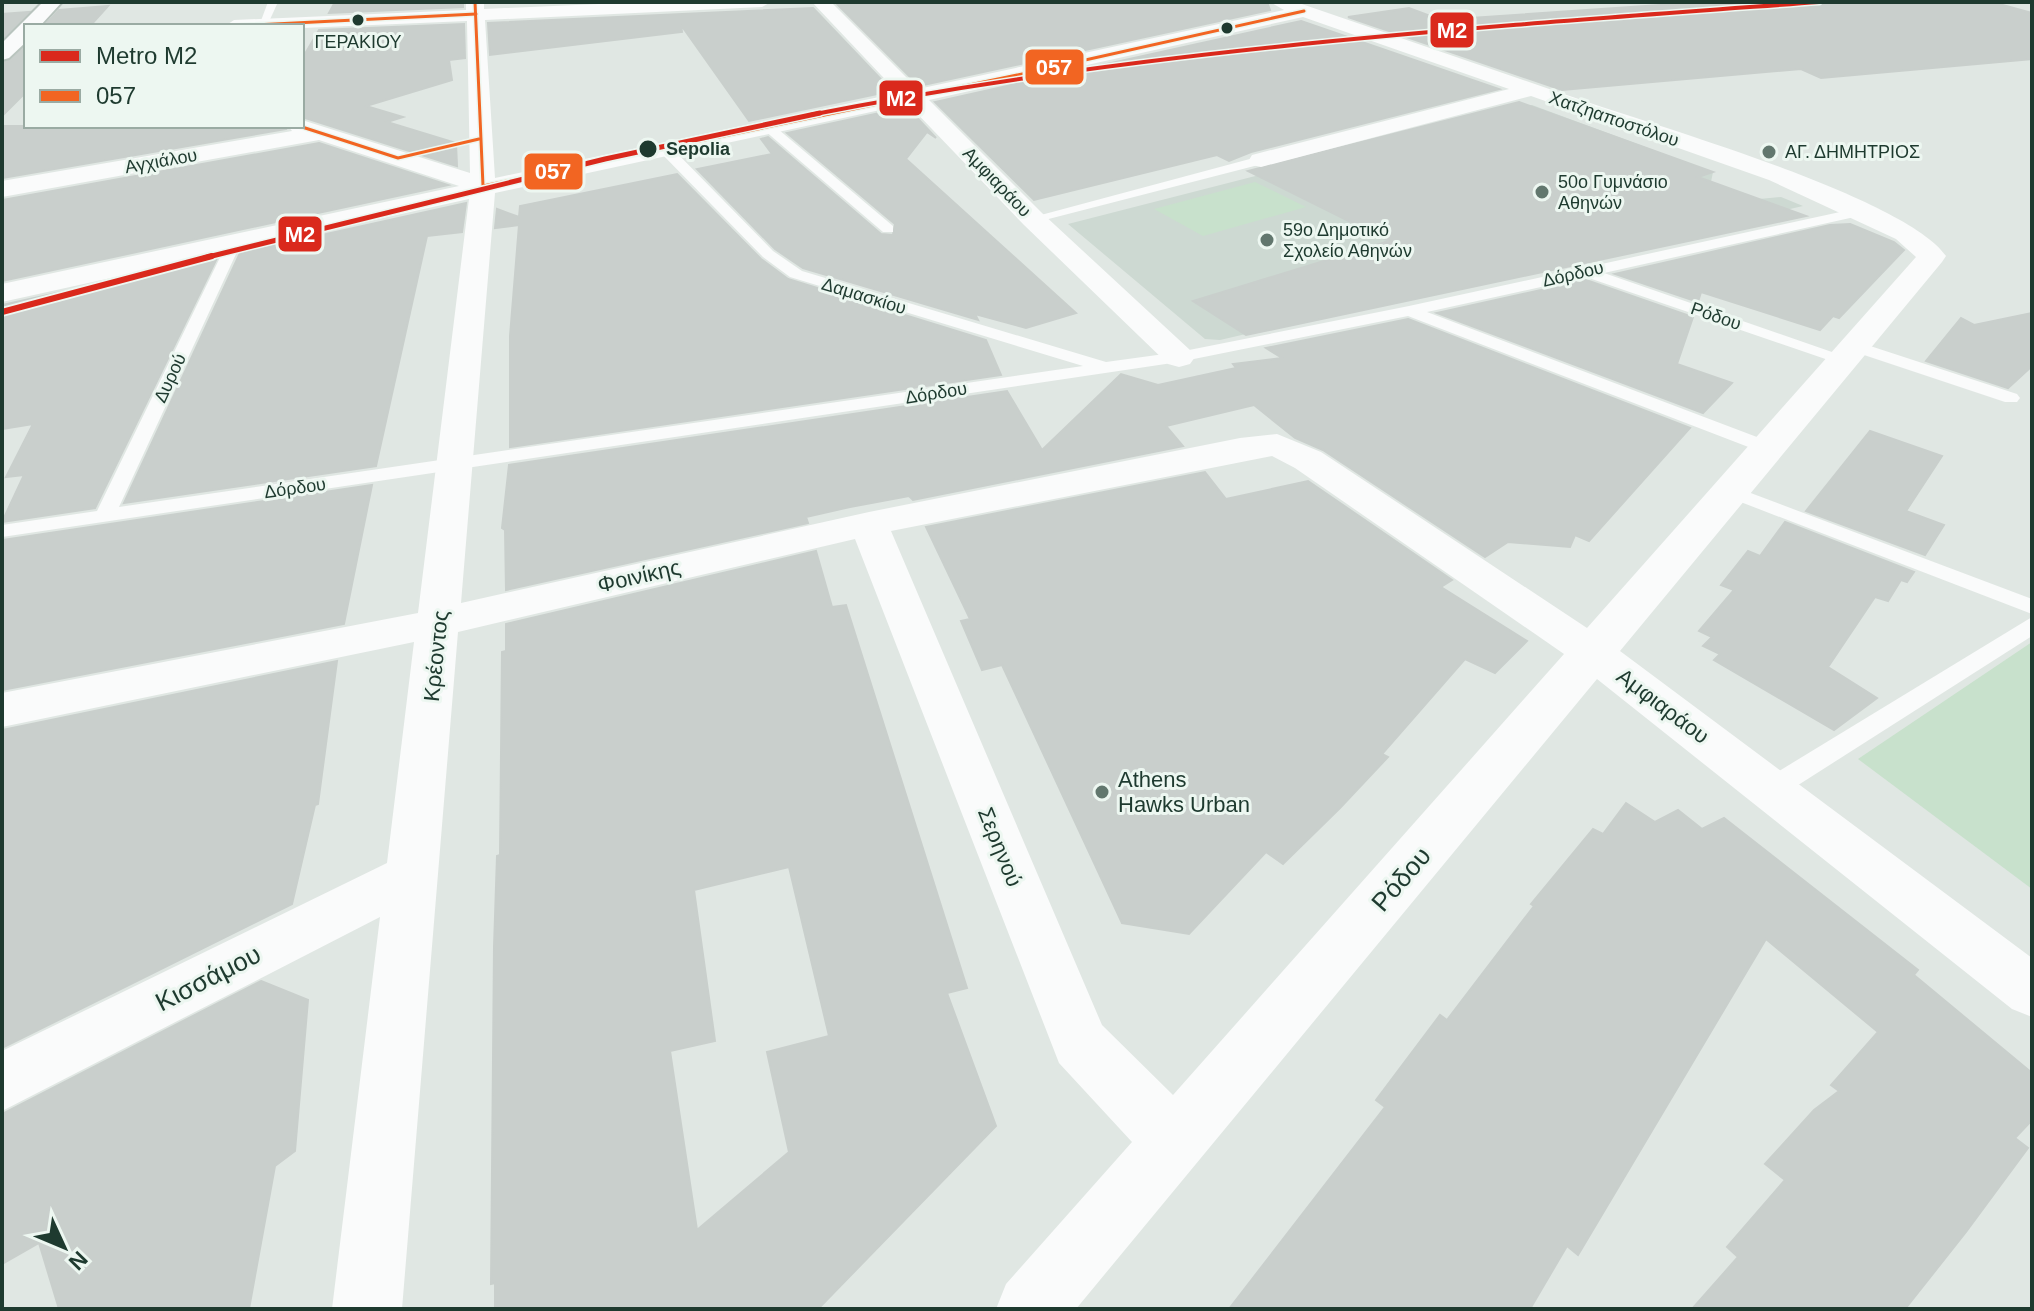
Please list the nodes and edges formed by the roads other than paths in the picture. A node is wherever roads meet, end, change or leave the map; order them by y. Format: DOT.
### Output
graph roads {
  1 [pos="53,2"];
  2 [pos="273,2"];
  3 [pos="762,2"];
  4 [pos="821,2"];
  5 [pos="677,4"];
  6 [pos="1290,5"];
  7 [pos="476,8"];
  8 [pos="31,24"];
  9 [pos="263,24"];
  10 [pos="276,24"];
  11 [pos="693,27"];
  12 [pos="22,33"];
  13 [pos="2,54"];
  14 [pos="1530,90"];
  15 [pos="913,95"];
  16 [pos="768,127"];
  17 [pos="310,130"];
  18 [pos="479,139"];
  19 [pos="664,148"];
  20 [pos="398,158"];
  21 [pos="1261,160"];
  22 [pos="483,186"];
  23 [pos="2,189"];
  24 [pos="1863,211"];
  25 [pos="1033,219"];
  26 [pos="888,229"];
  27 [pos="235,241"];
  28 [pos="1931,262"];
  29 [pos="1585,271"];
  30 [pos="2,293"];
  31 [pos="1409,311"];
  32 [pos="1852,354"];
  33 [pos="1179,357"];
  34 [pos="1109,367"];
  35 [pos="2011,398"];
  36 [pos="1277,445"];
  37 [pos="1771,449"];
  38 [pos="455,465"];
  39 [pos="1732,492"];
  40 [pos="105,515"];
  41 [pos="869,524"];
  42 [pos="2,531"];
  43 [pos="2032,607"];
  44 [pos="439,620"];
  45 [pos="2032,625"];
  46 [pos="1594,654"];
  47 [pos="2,710"];
  48 [pos="1771,789"];
  49 [pos="414,874"];
  50 [pos="2032,991"];
  51 [pos="2,1082"];
  52 [pos="1175,1141"];
  53 [pos="367,1309"];
  54 [pos="1031,1309"];
  1 -- 8 [label="street"];
  2 -- 9 [label="lane"];
  3 -- 5 [label="street"];
  4 -- 15 [label="street, Αμφιαράου"];
  5 -- 7 [label="street"];
  5 -- 11 [label="street"];
  6 -- 14 [label="street, Χατζηαποστόλου"];
  6 -- 15 [label="street"];
  7 -- 10 [label="street"];
  7 -- 18 [label="street, Κρέοντος"];
  12 -- 13 [label="street"];
  14 -- 21 [label="street"];
  14 -- 24 [label="street, Χατζηαποστόλου"];
  15 -- 16 [label="street"];
  15 -- 25 [label="street, Αμφιαράου"];
  16 -- 19 [label="street"];
  16 -- 26 [label="lane"];
  17 -- 20 [label="street"];
  17 -- 23 [label="street, Αγχιάλου"];
  18 -- 20 [label="street"];
  18 -- 22 [label="street, Κρέοντος"];
  19 -- 22 [label="street"];
  19 -- 34 [label="lane, Δαμασκίου"];
  20 -- 22 [label="street"];
  21 -- 25 [label="lane"];
  22 -- 27 [label="street"];
  22 -- 38 [label="street, Κρέοντος"];
  24 -- 28 [label="street, Χατζηαποστόλου"];
  24 -- 29 [label="lane, Δόρδου"];
  25 -- 33 [label="street, Αμφιαράου"];
  27 -- 30 [label="street"];
  27 -- 40 [label="lane, Δυρού"];
  28 -- 32 [label="street, Ρόδου"];
  29 -- 31 [label="lane, Δόρδου"];
  29 -- 32 [label="lane, Ρόδου"];
  31 -- 33 [label="lane, Δόρδου"];
  31 -- 37 [label="lane"];
  32 -- 35 [label="lane"];
  32 -- 37 [label="street, Ρόδου"];
  33 -- 34 [label="lane, Δόρδου"];
  34 -- 38 [label="lane, Δόρδου"];
  36 -- 41 [label="street, Φοινίκης"];
  36 -- 46 [label="street, Αμφιαράου"];
  37 -- 39 [label="street, Ρόδου"];
  38 -- 40 [label="lane, Δόρδου"];
  38 -- 44 [label="street, Κρέοντος"];
  39 -- 43 [label="lane"];
  39 -- 46 [label="street, Ρόδου"];
  40 -- 42 [label="lane, Δόρδου"];
  41 -- 44 [label="street, Φοινίκης"];
  41 -- 52 [label="street, Σερηνού"];
  44 -- 47 [label="street, Φοινίκης"];
  44 -- 49 [label="street, Κρέοντος"];
  45 -- 48 [label="lane"];
  46 -- 48 [label="street, Αμφιαράου"];
  46 -- 52 [label="street, Ρόδου"];
  48 -- 50 [label="street, Αμφιαράου"];
  49 -- 51 [label="street, Κισσάμου"];
  49 -- 53 [label="street, Κρέοντος"];
  52 -- 54 [label="street, Ρόδου"];
}
